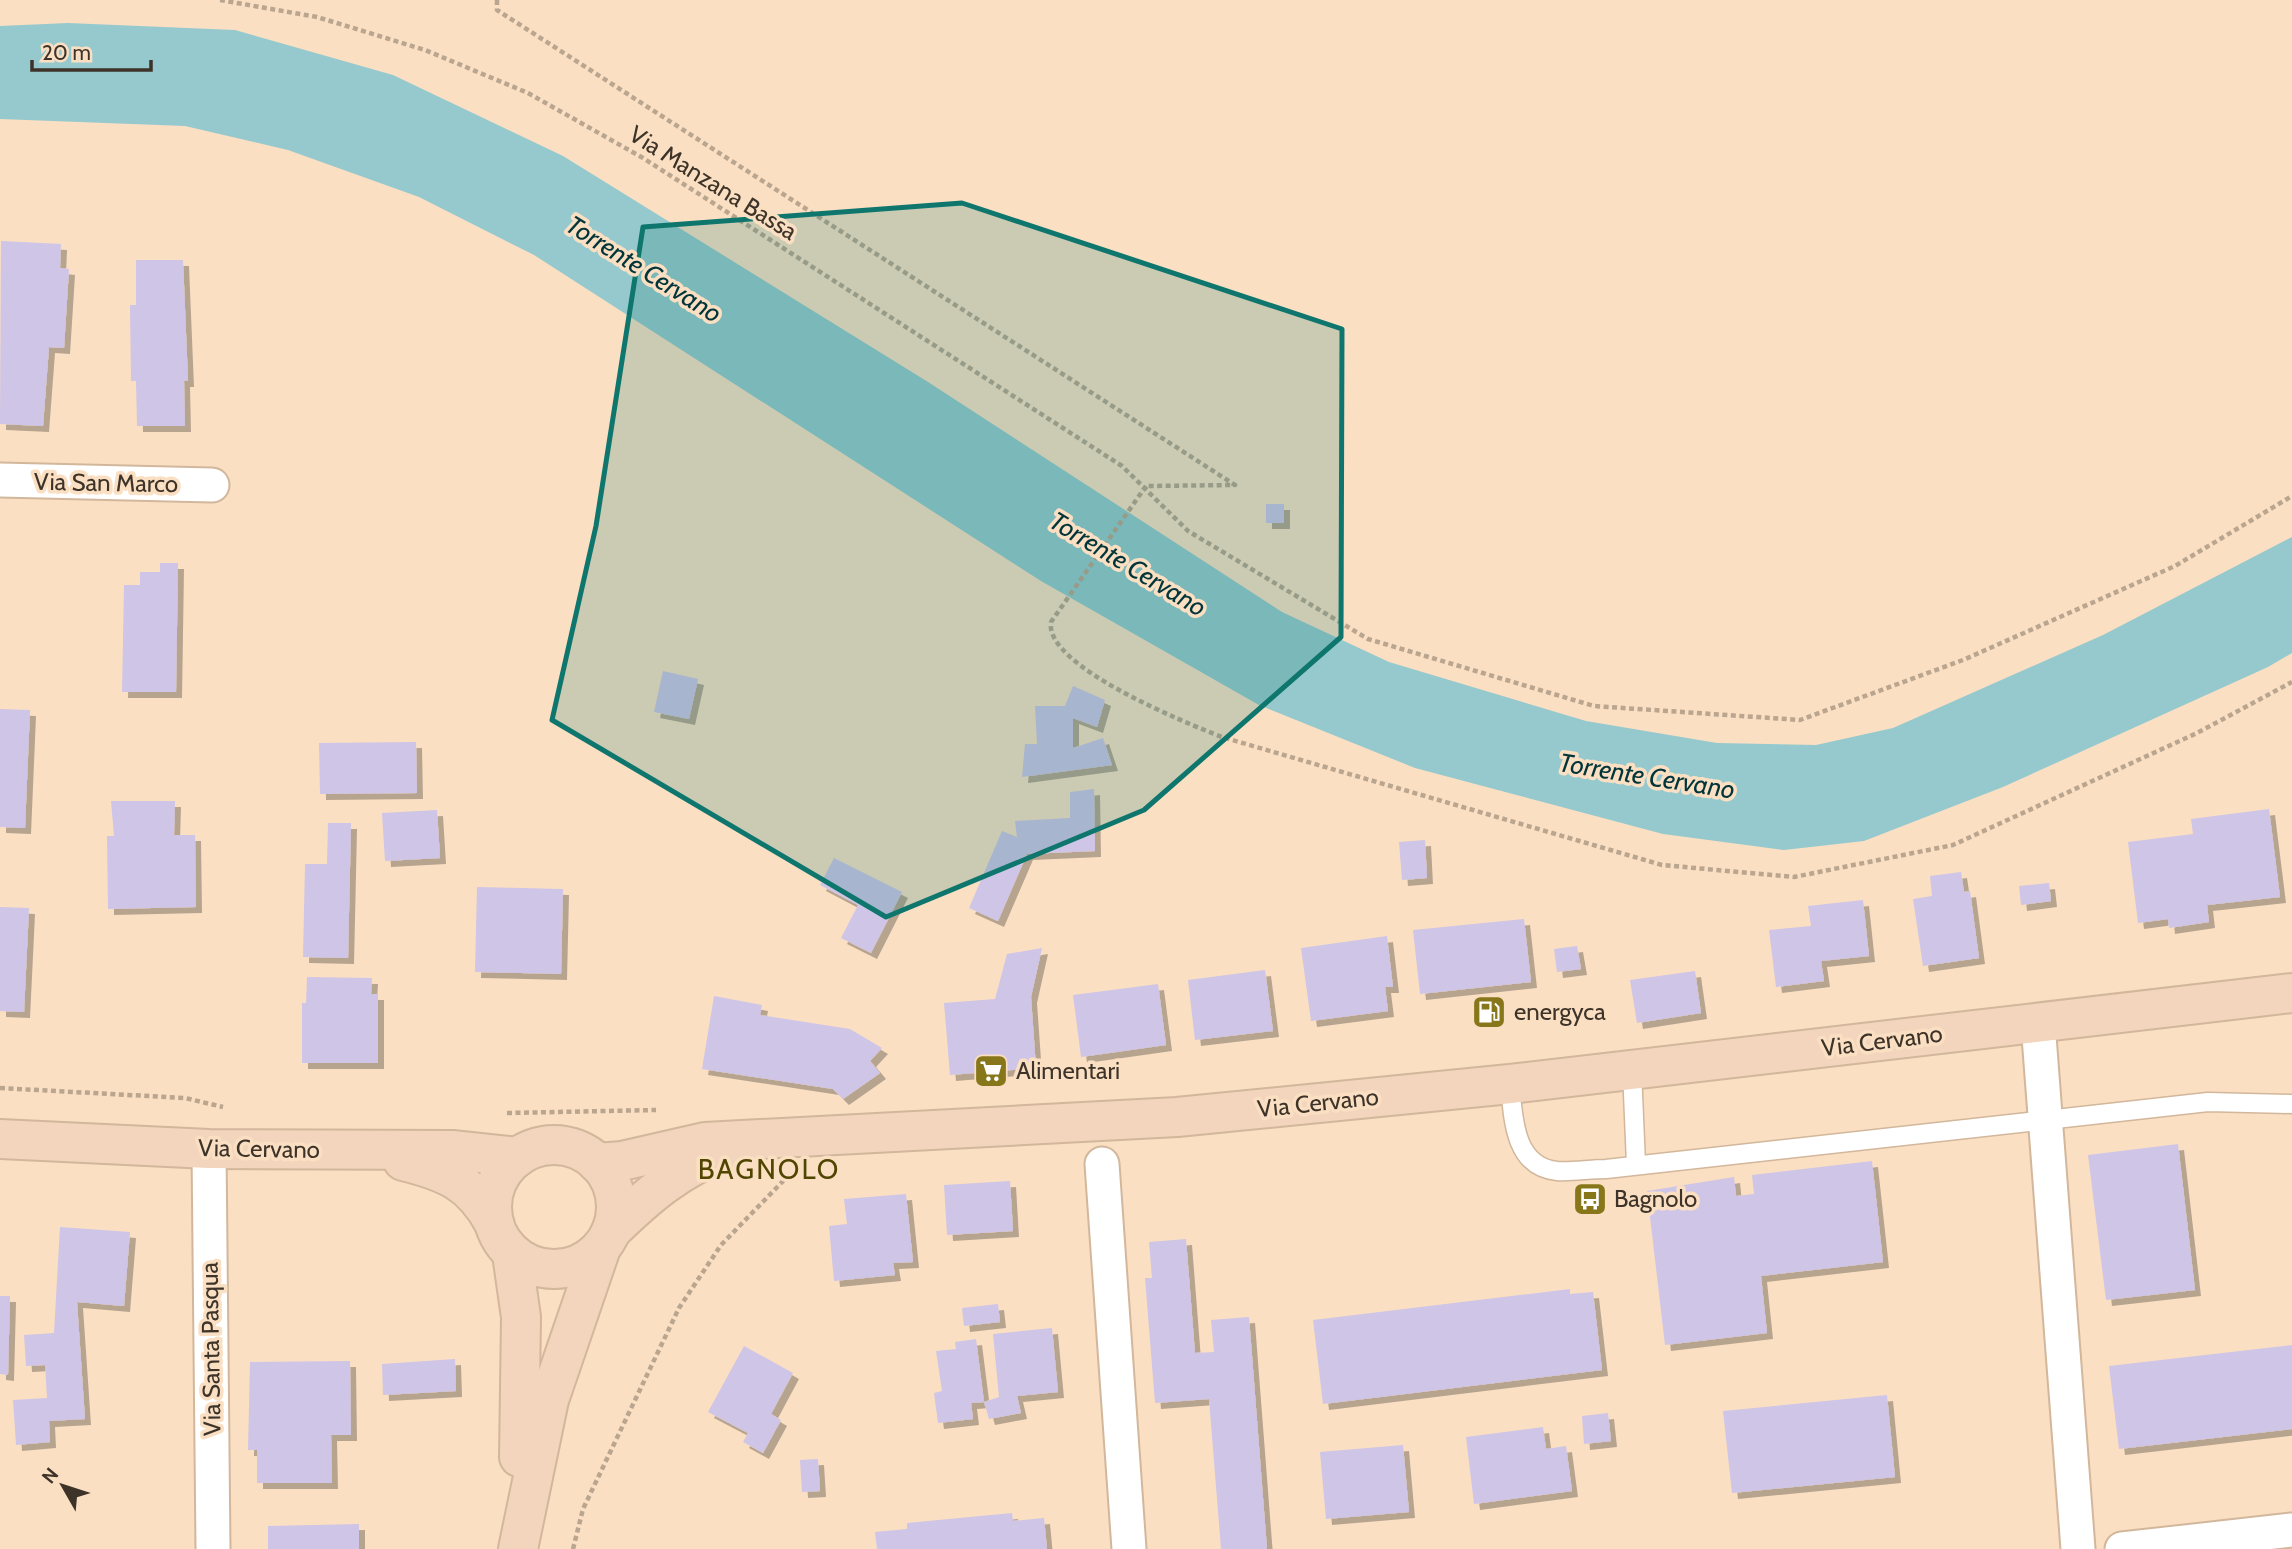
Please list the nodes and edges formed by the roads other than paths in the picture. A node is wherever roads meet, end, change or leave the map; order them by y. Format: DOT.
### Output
graph roads {
  1 [pos="0,480"];
  2 [pos="212,485"];
  3 [pos="2292,993"];
  4 [pos="2038,1023"];
  5 [pos="1632,1070"];
  6 [pos="1510,1084"];
  7 [pos="2292,1104"];
  8 [pos="2046,1119"];
  9 [pos="0,1139"];
  10 [pos="761,1139"];
  11 [pos="209,1149"];
  12 [pos="363,1152"];
  13 [pos="518,1157"];
  14 [pos="597,1163"];
  15 [pos="1102,1164"];
  16 [pos="1636,1164"];
  17 [pos="503,1239"];
  18 [pos="606,1239"];
  19 [pos="2292,1530"];
  20 [pos="213,1549"];
  21 [pos="518,1549"];
  22 [pos="1129,1549"];
  23 [pos="2078,1549"];
  24 [pos="2122,1549"];
  1 -- 2 [label="street, Via San Marco"];
  3 -- 4 [label="main road, Via Cervano"];
  4 -- 5 [label="main road, Via Cervano"];
  4 -- 8 [label="street"];
  5 -- 6 [label="main road, Via Cervano"];
  5 -- 16 [label="lane"];
  6 -- 10 [label="main road, Via Cervano"];
  6 -- 16 [label="lane"];
  7 -- 8 [label="lane"];
  8 -- 16 [label="lane"];
  8 -- 23 [label="street"];
  9 -- 11 [label="main road, Via Cervano"];
  10 -- 14 [label="main road, Via Cervano"];
  10 -- 18 [label="main road"];
  11 -- 12 [label="main road, Via Cervano"];
  11 -- 20 [label="street, Via Santa Pasqua"];
  12 -- 13 [label="main road, Via Cervano"];
  12 -- 17 [label="main road"];
  13 -- 14 [label="main road"];
  13 -- 17 [label="main road"];
  14 -- 18 [label="main road"];
  15 -- 22 [label="street"];
  17 -- 18 [label="main road"];
  17 -- 21 [label="main road"];
  18 -- 21 [label="main road"];
  19 -- 24 [label="street"];
}
